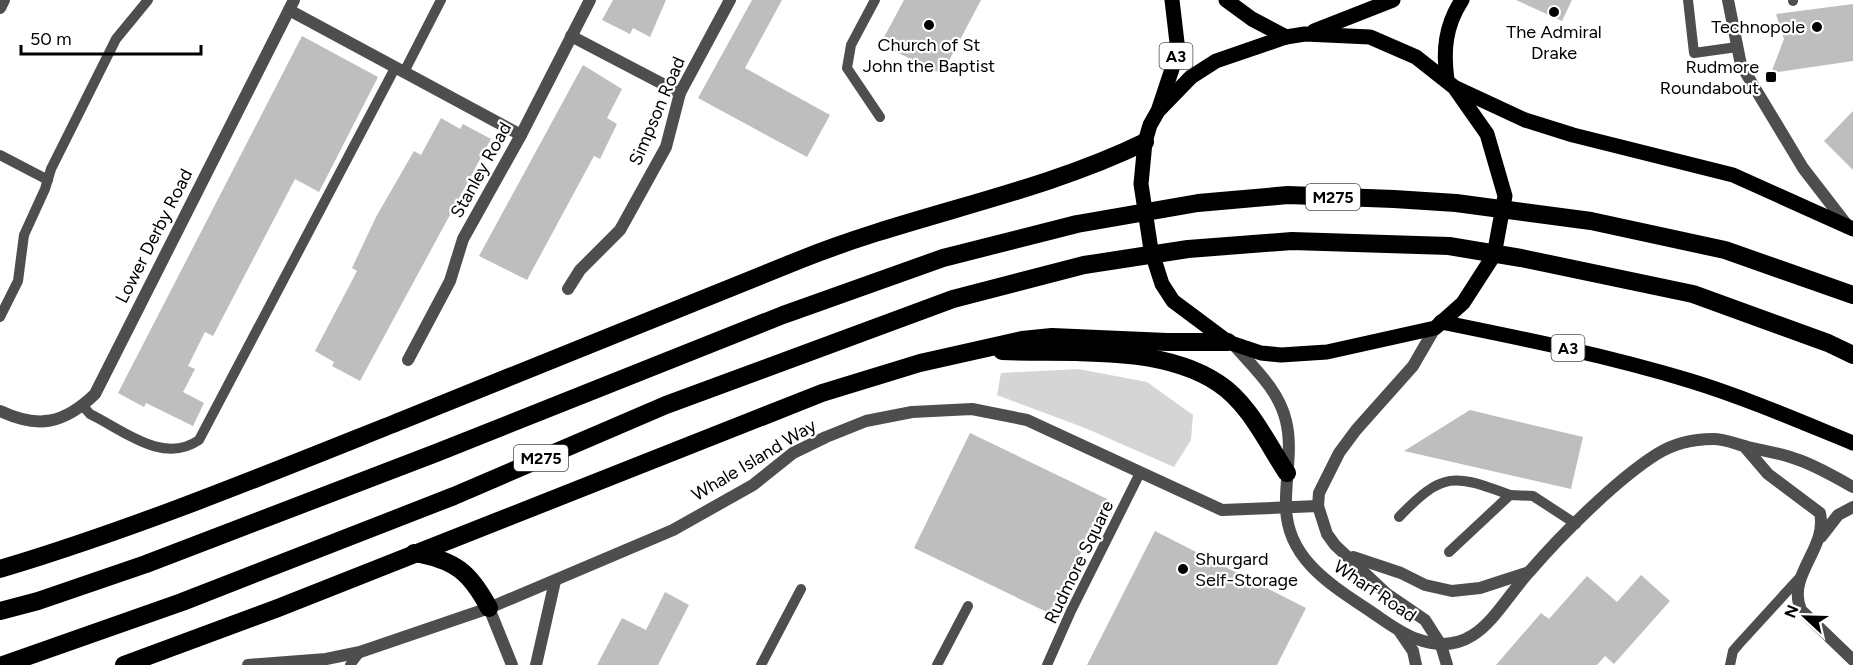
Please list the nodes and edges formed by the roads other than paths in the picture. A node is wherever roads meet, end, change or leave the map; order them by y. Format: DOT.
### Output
graph roads {
  1 [pos="4,0"];
  2 [pos="148,0"];
  3 [pos="441,0"];
  4 [pos="590,0"];
  5 [pos="730,0"];
  6 [pos="875,0"];
  7 [pos="1172,0"];
  8 [pos="1226,0"];
  9 [pos="1393,0"];
  10 [pos="1462,0"];
  11 [pos="1688,0"];
  12 [pos="1728,0"];
  13 [pos="292,5"];
  14 [pos="0,8"];
  15 [pos="1305,34"];
  16 [pos="571,36"];
  17 [pos="1286,37"];
  18 [pos="1737,47"];
  19 [pos="399,70"];
  20 [pos="1451,84"];
  21 [pos="680,93"];
  22 [pos="1158,111"];
  23 [pos="880,117"];
  24 [pos="521,135"];
  25 [pos="1145,142"];
  26 [pos="0,155"];
  27 [pos="48,180"];
  28 [pos="1850,227"];
  29 [pos="568,290"];
  30 [pos="1853,295"];
  31 [pos="0,316"];
  32 [pos="1438,325"];
  33 [pos="1231,343"];
  34 [pos="977,350"];
  35 [pos="1853,355"];
  36 [pos="408,360"];
  37 [pos="83,406"];
  38 [pos="0,411"];
  39 [pos="1853,443"];
  40 [pos="1744,446"];
  41 [pos="1140,473"];
  42 [pos="1287,473"];
  43 [pos="1853,487"];
  44 [pos="1510,495"];
  45 [pos="1318,506"];
  46 [pos="1853,507"];
  47 [pos="1286,508"];
  48 [pos="1399,517"];
  49 [pos="1576,525"];
  50 [pos="1820,538"];
  51 [pos="1449,552"];
  52 [pos="414,554"];
  53 [pos="1349,556"];
  54 [pos="0,569"];
  55 [pos="1529,572"];
  56 [pos="1802,575"];
  57 [pos="555,581"];
  58 [pos="801,589"];
  59 [pos="968,606"];
  60 [pos="489,608"];
  61 [pos="0,611"];
  62 [pos="1398,629"];
  63 [pos="1441,645"];
  64 [pos="360,652"];
  65 [pos="1853,660"];
  66 [pos="3,665"];
  67 [pos="124,665"];
  68 [pos="248,665"];
  69 [pos="350,665"];
  70 [pos="512,665"];
  71 [pos="536,665"];
  72 [pos="761,665"];
  73 [pos="937,665"];
  74 [pos="1047,665"];
  75 [pos="1416,665"];
  76 [pos="1447,665"];
  77 [pos="1730,665"];
  1 -- 14 [label="street"];
  2 -- 27 [label="lane"];
  3 -- 19 [label="lane"];
  4 -- 16 [label="street, Stanley Road"];
  5 -- 21 [label="street, Simpson Road"];
  6 -- 23 [label="lane"];
  7 -- 22 [label="main road, A3"];
  8 -- 17 [label="main road"];
  9 -- 15 [label="main road"];
  10 -- 20 [label="main road"];
  11 -- 18 [label="lane"];
  12 -- 18 [label="street"];
  13 -- 19 [label="street"];
  13 -- 37 [label="street, Lower Derby Road"];
  15 -- 17 [label="main road"];
  15 -- 20 [label="main road"];
  16 -- 21 [label="street"];
  16 -- 24 [label="street, Stanley Road"];
  17 -- 22 [label="main road"];
  18 -- 28 [label="street"];
  19 -- 24 [label="street"];
  19 -- 37 [label="lane"];
  20 -- 28 [label="main road"];
  20 -- 32 [label="main road"];
  21 -- 29 [label="street, Simpson Road"];
  22 -- 25 [label="main road"];
  24 -- 36 [label="street, Stanley Road"];
  25 -- 33 [label="main road"];
  25 -- 54 [label="highway"];
  26 -- 27 [label="lane"];
  27 -- 31 [label="lane"];
  30 -- 61 [label="highway, M275"];
  32 -- 33 [label="main road"];
  32 -- 39 [label="main road, A3"];
  32 -- 45 [label="street"];
  33 -- 34 [label="highway, M275"];
  33 -- 42 [label="street, Wharf Road"];
  34 -- 42 [label="highway, M275"];
  34 -- 52 [label="highway, M275"];
  35 -- 66 [label="highway, M275"];
  37 -- 38 [label="street, Lower Derby Road"];
  40 -- 43 [label="street, Wharf Road"];
  40 -- 49 [label="street, Wharf Road"];
  40 -- 50 [label="street"];
  41 -- 47 [label="street, Whale Island Way"];
  41 -- 57 [label="street, Whale Island Way"];
  41 -- 74 [label="lane, Rudmore Square"];
  42 -- 47 [label="street, Wharf Road"];
  44 -- 48 [label="lane"];
  44 -- 49 [label="lane"];
  44 -- 51 [label="lane"];
  45 -- 47 [label="street, Whale Island Way"];
  45 -- 53 [label="street"];
  46 -- 50 [label="street"];
  47 -- 62 [label="street, Wharf Road"];
  49 -- 55 [label="street, Wharf Road"];
  50 -- 56 [label="street"];
  52 -- 60 [label="highway"];
  52 -- 67 [label="highway, M275"];
  53 -- 55 [label="street, Wharf Road"];
  53 -- 63 [label="street"];
  55 -- 63 [label="street, Wharf Road"];
  56 -- 65 [label="street"];
  56 -- 77 [label="lane"];
  57 -- 60 [label="street, Whale Island Way"];
  57 -- 71 [label="street"];
  58 -- 72 [label="lane"];
  59 -- 73 [label="lane"];
  60 -- 64 [label="street, Whale Island Way"];
  60 -- 70 [label="street"];
  62 -- 63 [label="street, Wharf Road"];
  62 -- 75 [label="street"];
  63 -- 76 [label="street"];
  64 -- 68 [label="street, Whale Island Way"];
  64 -- 69 [label="lane"];
}
